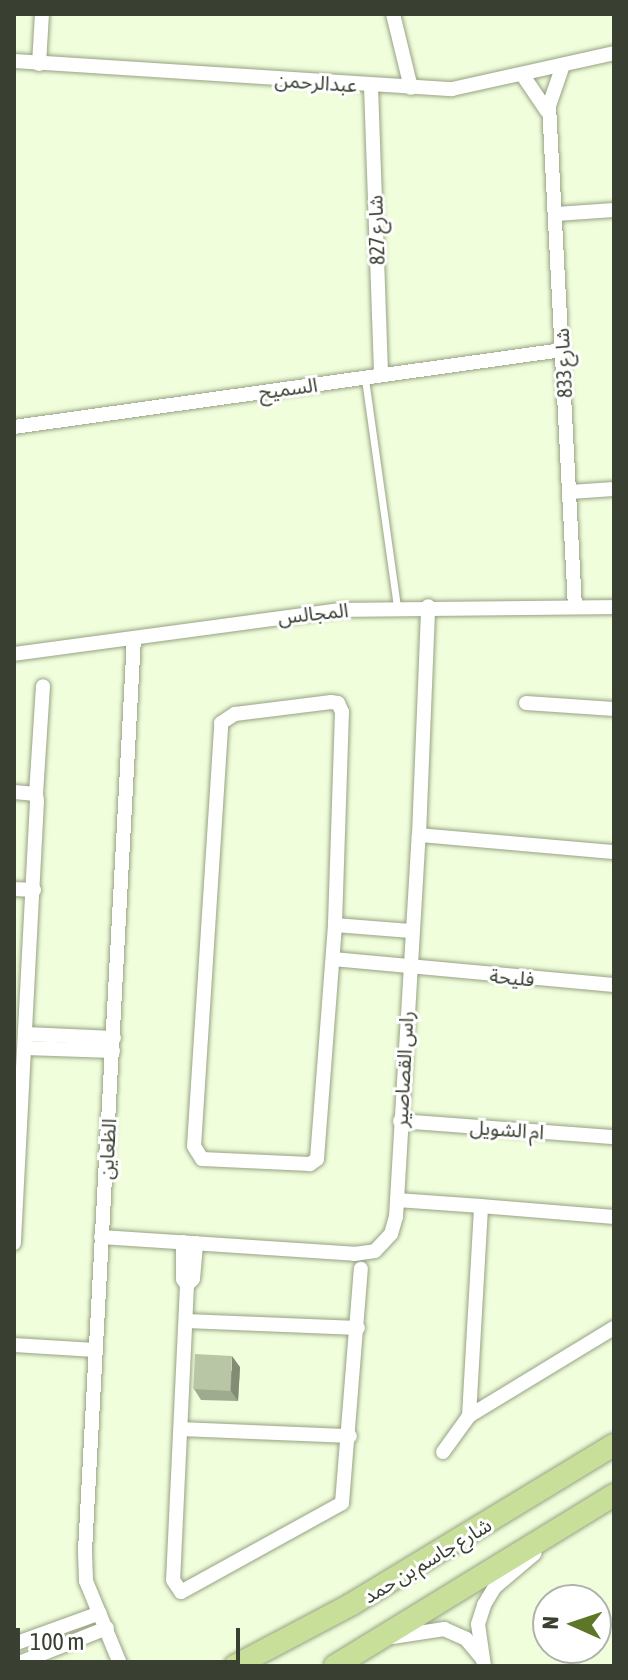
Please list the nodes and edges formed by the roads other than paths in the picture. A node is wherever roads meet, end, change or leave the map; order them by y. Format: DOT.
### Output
graph roads {
  1 [pos="42,14"];
  2 [pos="393,14"];
  3 [pos="614,53"];
  4 [pos="14,61"];
  5 [pos="39,64"];
  6 [pos="562,68"];
  7 [pos="524,77"];
  8 [pos="371,86"];
  9 [pos="411,88"];
  10 [pos="549,119"];
  11 [pos="614,210"];
  12 [pos="556,214"];
  13 [pos="562,350"];
  14 [pos="381,375"];
  15 [pos="365,377"];
  16 [pos="14,427"];
  17 [pos="614,489"];
  18 [pos="570,492"];
  19 [pos="397,606"];
  20 [pos="428,606"];
  21 [pos="575,607"];
  22 [pos="614,607"];
  23 [pos="134,638"];
  24 [pos="14,654"];
  25 [pos="43,686"];
  26 [pos="526,703"];
  27 [pos="614,709"];
  28 [pos="14,792"];
  29 [pos="36,794"];
  30 [pos="419,835"];
  31 [pos="614,852"];
  32 [pos="14,889"];
  33 [pos="34,890"];
  34 [pos="335,925"];
  35 [pos="411,931"];
  36 [pos="333,959"];
  37 [pos="410,965"];
  38 [pos="614,985"];
  39 [pos="21,993"];
  40 [pos="25,1041"];
  41 [pos="113,1045"];
  42 [pos="400,1121"];
  43 [pos="614,1137"];
  44 [pos="16,1151"];
  45 [pos="397,1200"];
  46 [pos="481,1206"];
  47 [pos="614,1217"];
  48 [pos="101,1237"];
  49 [pos="190,1242"];
  50 [pos="14,1243"];
  51 [pos="361,1269"];
  52 [pos="186,1321"];
  53 [pos="358,1328"];
  54 [pos="614,1328"];
  55 [pos="14,1345"];
  56 [pos="95,1350"];
  57 [pos="469,1416"];
  58 [pos="181,1429"];
  59 [pos="350,1436"];
  60 [pos="614,1445"];
  61 [pos="443,1452"];
  62 [pos="614,1495"];
  63 [pos="565,1527"];
  64 [pos="100,1613"];
  65 [pos="107,1628"];
  66 [pos="383,1639"];
  67 [pos="14,1644"];
  68 [pos="120,1660"];
  69 [pos="15,1661"];
  70 [pos="483,1662"];
  71 [pos="129,1666"];
  72 [pos="235,1666"];
  73 [pos="335,1666"];
  1 -- 5 [label="street"];
  2 -- 9 [label="street"];
  3 -- 6 [label="street, عبدالرحمن"];
  4 -- 5 [label="street, عبدالرحمن"];
  5 -- 8 [label="street, عبدالرحمن"];
  6 -- 7 [label="street, عبدالرحمن"];
  6 -- 10 [label="street, شارع 833"];
  7 -- 9 [label="street, عبدالرحمن"];
  7 -- 10 [label="street, شارع 833"];
  8 -- 9 [label="street, عبدالرحمن"];
  8 -- 14 [label="street, شارع 827"];
  10 -- 12 [label="street, شارع 833"];
  11 -- 12 [label="street"];
  12 -- 13 [label="street, شارع 833"];
  13 -- 14 [label="street, السميح"];
  13 -- 18 [label="street, شارع 833"];
  14 -- 15 [label="street, السميح"];
  15 -- 16 [label="street, السميح"];
  15 -- 19 [label="lane"];
  17 -- 18 [label="street"];
  18 -- 21 [label="street, شارع 833"];
  19 -- 20 [label="street, المجالس"];
  19 -- 23 [label="street, المجالس"];
  20 -- 21 [label="street, المجالس"];
  20 -- 30 [label="street, راس القصاصير"];
  21 -- 22 [label="street, المجالس"];
  23 -- 24 [label="street, المجالس"];
  23 -- 41 [label="street, الظعاين"];
  25 -- 29 [label="street"];
  26 -- 27 [label="street"];
  28 -- 29 [label="street"];
  29 -- 33 [label="street"];
  30 -- 31 [label="street"];
  30 -- 35 [label="street, راس القصاصير"];
  32 -- 33 [label="street"];
  33 -- 39 [label="street"];
  34 -- 35 [label="street"];
  34 -- 36 [label="street"];
  34 -- 36 [label="street"];
  35 -- 37 [label="street, راس القصاصير"];
  36 -- 37 [label="street, فليحة"];
  37 -- 38 [label="street, فليحة"];
  37 -- 42 [label="street, راس القصاصير"];
  39 -- 40 [label="street"];
  40 -- 41 [label="street"];
  40 -- 44 [label="street"];
  41 -- 48 [label="street, الظعاين"];
  42 -- 43 [label="street, ام الشويل"];
  42 -- 45 [label="street, راس القصاصير"];
  44 -- 50 [label="street"];
  45 -- 46 [label="street"];
  45 -- 49 [label="street, راس القصاصير"];
  46 -- 47 [label="street"];
  46 -- 57 [label="street"];
  48 -- 49 [label="street, راس القصاصير"];
  48 -- 56 [label="street, الظعاين"];
  49 -- 52 [label="street"];
  51 -- 53 [label="street"];
  52 -- 53 [label="street"];
  52 -- 58 [label="street"];
  53 -- 59 [label="street"];
  54 -- 57 [label="street"];
  55 -- 56 [label="street"];
  56 -- 64 [label="street, الظعاين"];
  57 -- 61 [label="street"];
  58 -- 59 [label="street"];
  58 -- 59 [label="street"];
  60 -- 72 [label="main road, شارع جاسم بن حمد"];
  62 -- 63 [label="main road"];
  63 -- 66 [label="main road"];
  63 -- 70 [label="street"];
  64 -- 65 [label="street, الظعاين"];
  64 -- 67 [label="street"];
  65 -- 68 [label="street, الظعاين"];
  65 -- 69 [label="street"];
  66 -- 70 [label="street"];
  66 -- 73 [label="main road"];
  68 -- 71 [label="street, الظعاين"];
}
